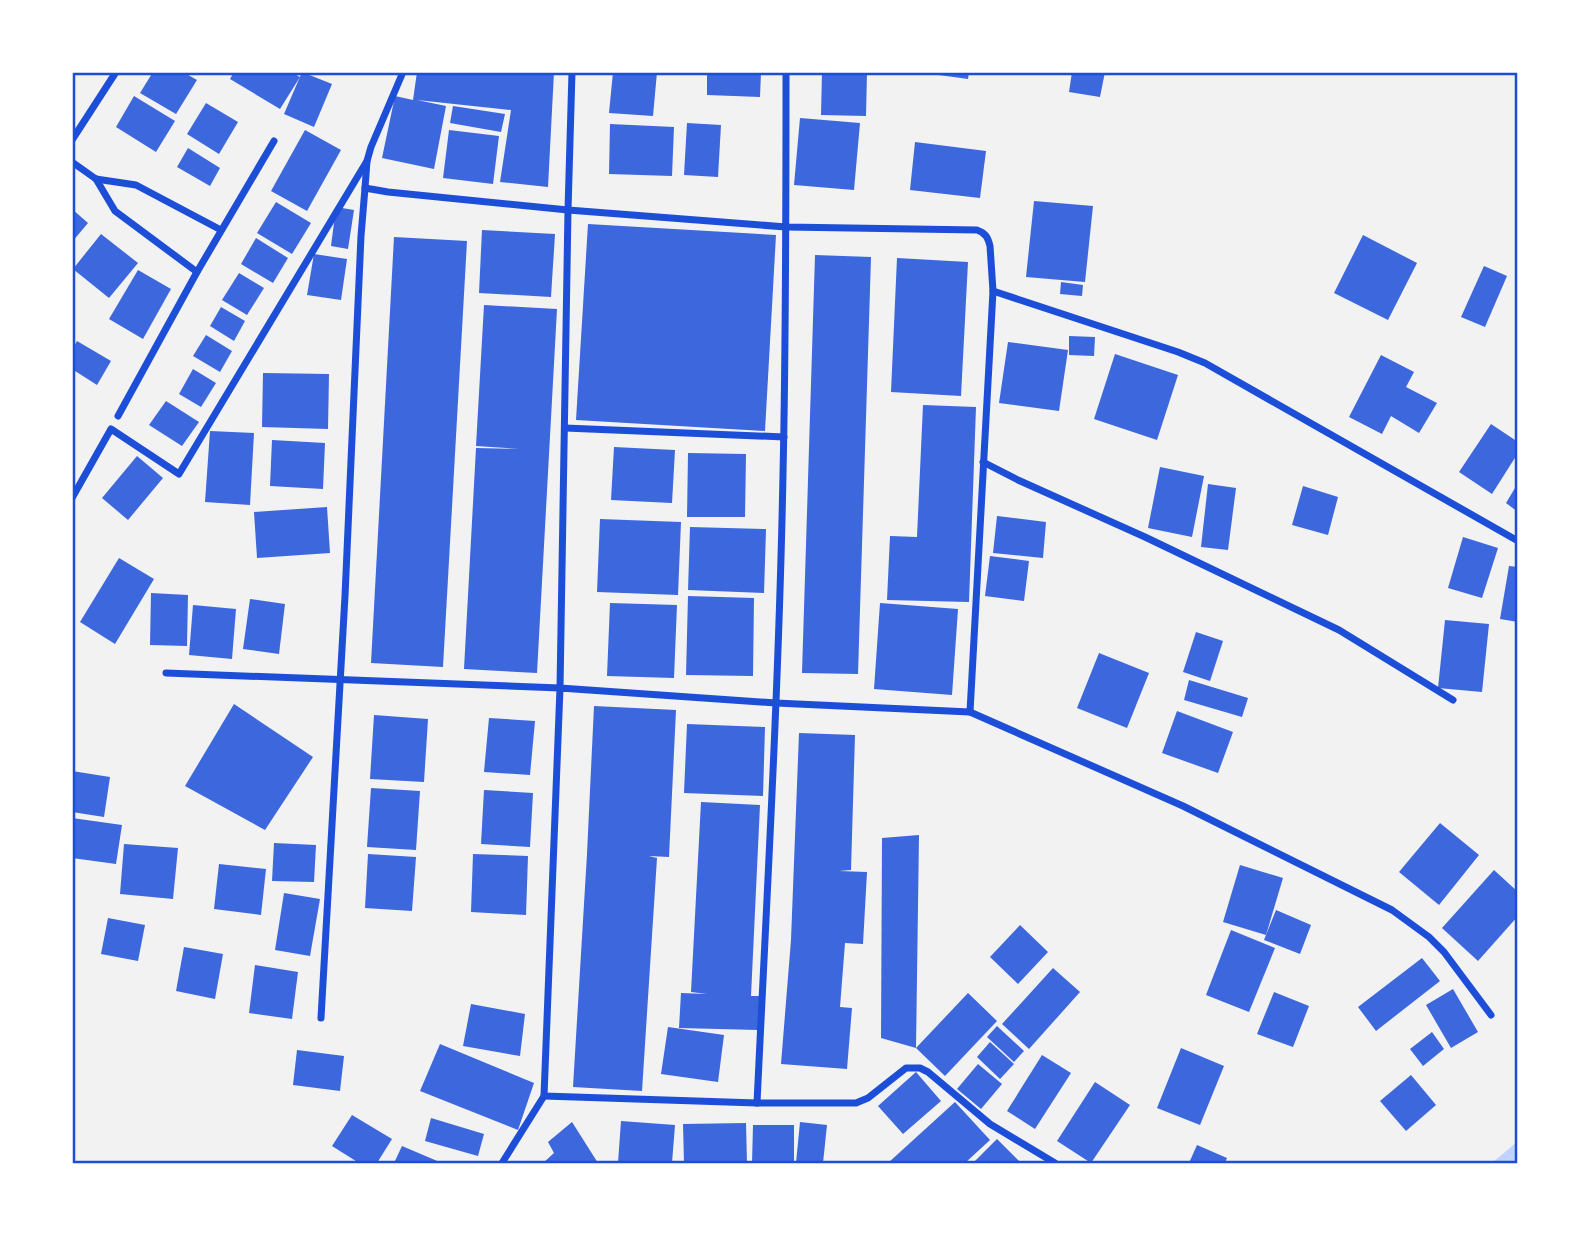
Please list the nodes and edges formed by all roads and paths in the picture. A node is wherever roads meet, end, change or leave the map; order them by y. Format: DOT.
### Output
graph roads {
  1 [pos="116,72"];
  2 [pos="403,72"];
  3 [pos="572,72"];
  4 [pos="786,72"];
  5 [pos="72,140"];
  6 [pos="274,141"];
  7 [pos="367,161"];
  8 [pos="72,163"];
  9 [pos="96,179"];
  10 [pos="365,188"];
  11 [pos="568,210"];
  12 [pos="786,227"];
  13 [pos="221,230"];
  14 [pos="197,271"];
  15 [pos="993,291"];
  16 [pos="118,416"];
  17 [pos="565,428"];
  18 [pos="784,437"];
  19 [pos="983,462"];
  20 [pos="72,498"];
  21 [pos="1518,541"];
  22 [pos="166,673"];
  23 [pos="339,681"];
  24 [pos="560,688"];
  25 [pos="1452,700"];
  26 [pos="776,704"];
  27 [pos="970,712"];
  28 [pos="1490,1015"];
  29 [pos="321,1018"];
  30 [pos="544,1096"];
  31 [pos="757,1103"];
  32 [pos="502,1163"];
  33 [pos="1055,1163"];
  1 -- 5 [label="street"];
  2 -- 7 [label="street"];
  3 -- 11 [label="street"];
  4 -- 12 [label="street"];
  6 -- 13 [label="street"];
  7 -- 10 [label="street"];
  7 -- 20 [label="street"];
  8 -- 9 [label="street"];
  9 -- 13 [label="street"];
  9 -- 14 [label="street"];
  10 -- 11 [label="street"];
  10 -- 23 [label="street"];
  11 -- 12 [label="street"];
  11 -- 17 [label="street"];
  12 -- 15 [label="street"];
  12 -- 18 [label="street"];
  13 -- 14 [label="street"];
  14 -- 16 [label="street"];
  15 -- 19 [label="street"];
  15 -- 21 [label="street"];
  17 -- 18 [label="street"];
  17 -- 24 [label="street"];
  18 -- 26 [label="street"];
  19 -- 25 [label="street"];
  19 -- 27 [label="street"];
  22 -- 23 [label="street"];
  23 -- 24 [label="street"];
  23 -- 29 [label="street"];
  24 -- 26 [label="street"];
  24 -- 30 [label="street"];
  26 -- 27 [label="street"];
  26 -- 31 [label="street"];
  27 -- 28 [label="street"];
  30 -- 31 [label="street"];
  30 -- 32 [label="street"];
  31 -- 33 [label="street"];
}
